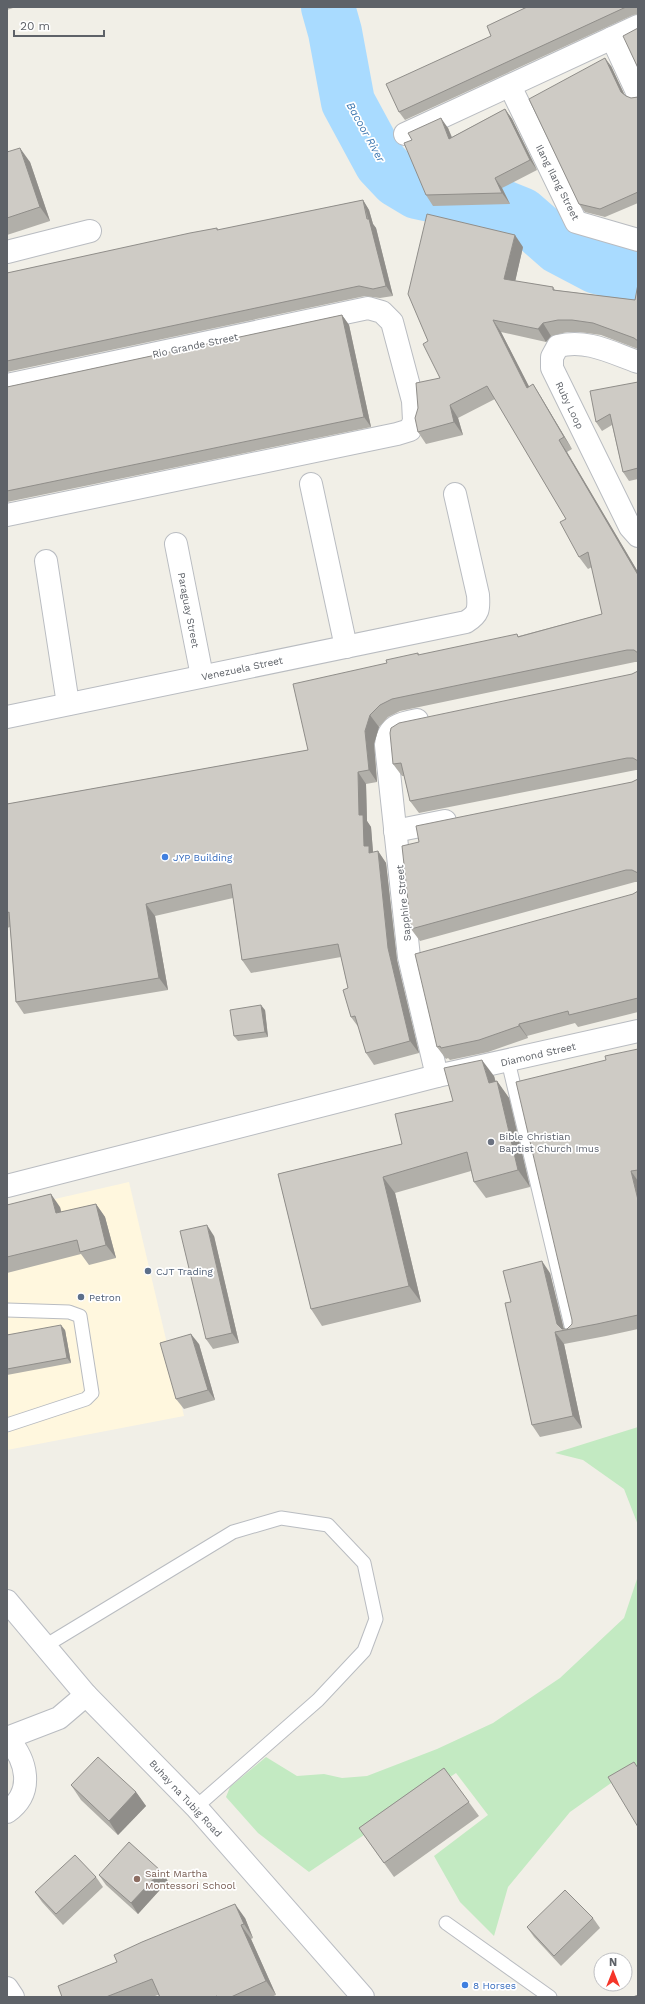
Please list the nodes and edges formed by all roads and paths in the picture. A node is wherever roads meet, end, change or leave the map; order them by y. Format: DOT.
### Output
graph roads {
  1 [pos="638,26"];
  2 [pos="612,38"];
  3 [pos="510,86"];
  4 [pos="638,94"];
  5 [pos="405,134"];
  6 [pos="90,231"];
  7 [pos="638,240"];
  8 [pos="7,252"];
  9 [pos="638,362"];
  10 [pos="7,385"];
  11 [pos="311,484"];
  12 [pos="455,494"];
  13 [pos="7,515"];
  14 [pos="638,536"];
  15 [pos="176,544"];
  16 [pos="46,561"];
  17 [pos="346,647"];
  18 [pos="202,676"];
  19 [pos="68,704"];
  20 [pos="439,715"];
  21 [pos="7,717"];
  22 [pos="466,817"];
  23 [pos="395,831"];
  24 [pos="432,951"];
  25 [pos="409,957"];
  26 [pos="638,1031"];
  27 [pos="508,1061"];
  28 [pos="437,1076"];
  29 [pos="7,1186"];
  30 [pos="7,1310"];
  31 [pos="573,1334"];
  32 [pos="7,1425"];
  33 [pos="7,1601"];
  34 [pos="45,1646"];
  35 [pos="86,1695"];
  36 [pos="7,1738"];
  37 [pos="196,1806"];
  38 [pos="7,1812"];
  39 [pos="446,1922"];
  40 [pos="7,1988"];
  41 [pos="13,1997"];
  42 [pos="363,1997"];
  43 [pos="550,1997"];
  1 -- 2 [label="street"];
  2 -- 3 [label="street"];
  2 -- 4 [label="street"];
  3 -- 5 [label="street"];
  3 -- 7 [label="street, Ilang Ilang Street"];
  6 -- 8 [label="street"];
  9 -- 14 [label="street, Ruby Loop"];
  10 -- 13 [label="street, Rio Grande Street"];
  11 -- 17 [label="street"];
  12 -- 17 [label="street, Venezuela Street"];
  15 -- 18 [label="street, Paraguay Street"];
  16 -- 19 [label="street"];
  17 -- 18 [label="street, Venezuela Street"];
  18 -- 19 [label="street, Venezuela Street"];
  19 -- 21 [label="street, Venezuela Street"];
  20 -- 23 [label="street, Sapphire Street"];
  22 -- 23 [label="street"];
  23 -- 25 [label="street, Sapphire Street"];
  24 -- 25 [label="street"];
  25 -- 28 [label="street, Sapphire Street"];
  26 -- 27 [label="street, Diamond Street"];
  27 -- 28 [label="street, Diamond Street"];
  27 -- 31 [label="lane"];
  28 -- 29 [label="street, Diamond Street"];
  30 -- 32 [label="lane"];
  33 -- 34 [label="street, Buhay na Tubig Road"];
  34 -- 35 [label="street, Buhay na Tubig Road"];
  34 -- 37 [label="lane"];
  35 -- 36 [label="street"];
  35 -- 37 [label="street, Buhay na Tubig Road"];
  36 -- 38 [label="street"];
  37 -- 42 [label="street, Buhay na Tubig Road"];
  39 -- 43 [label="lane"];
  40 -- 41 [label="street"];
}
